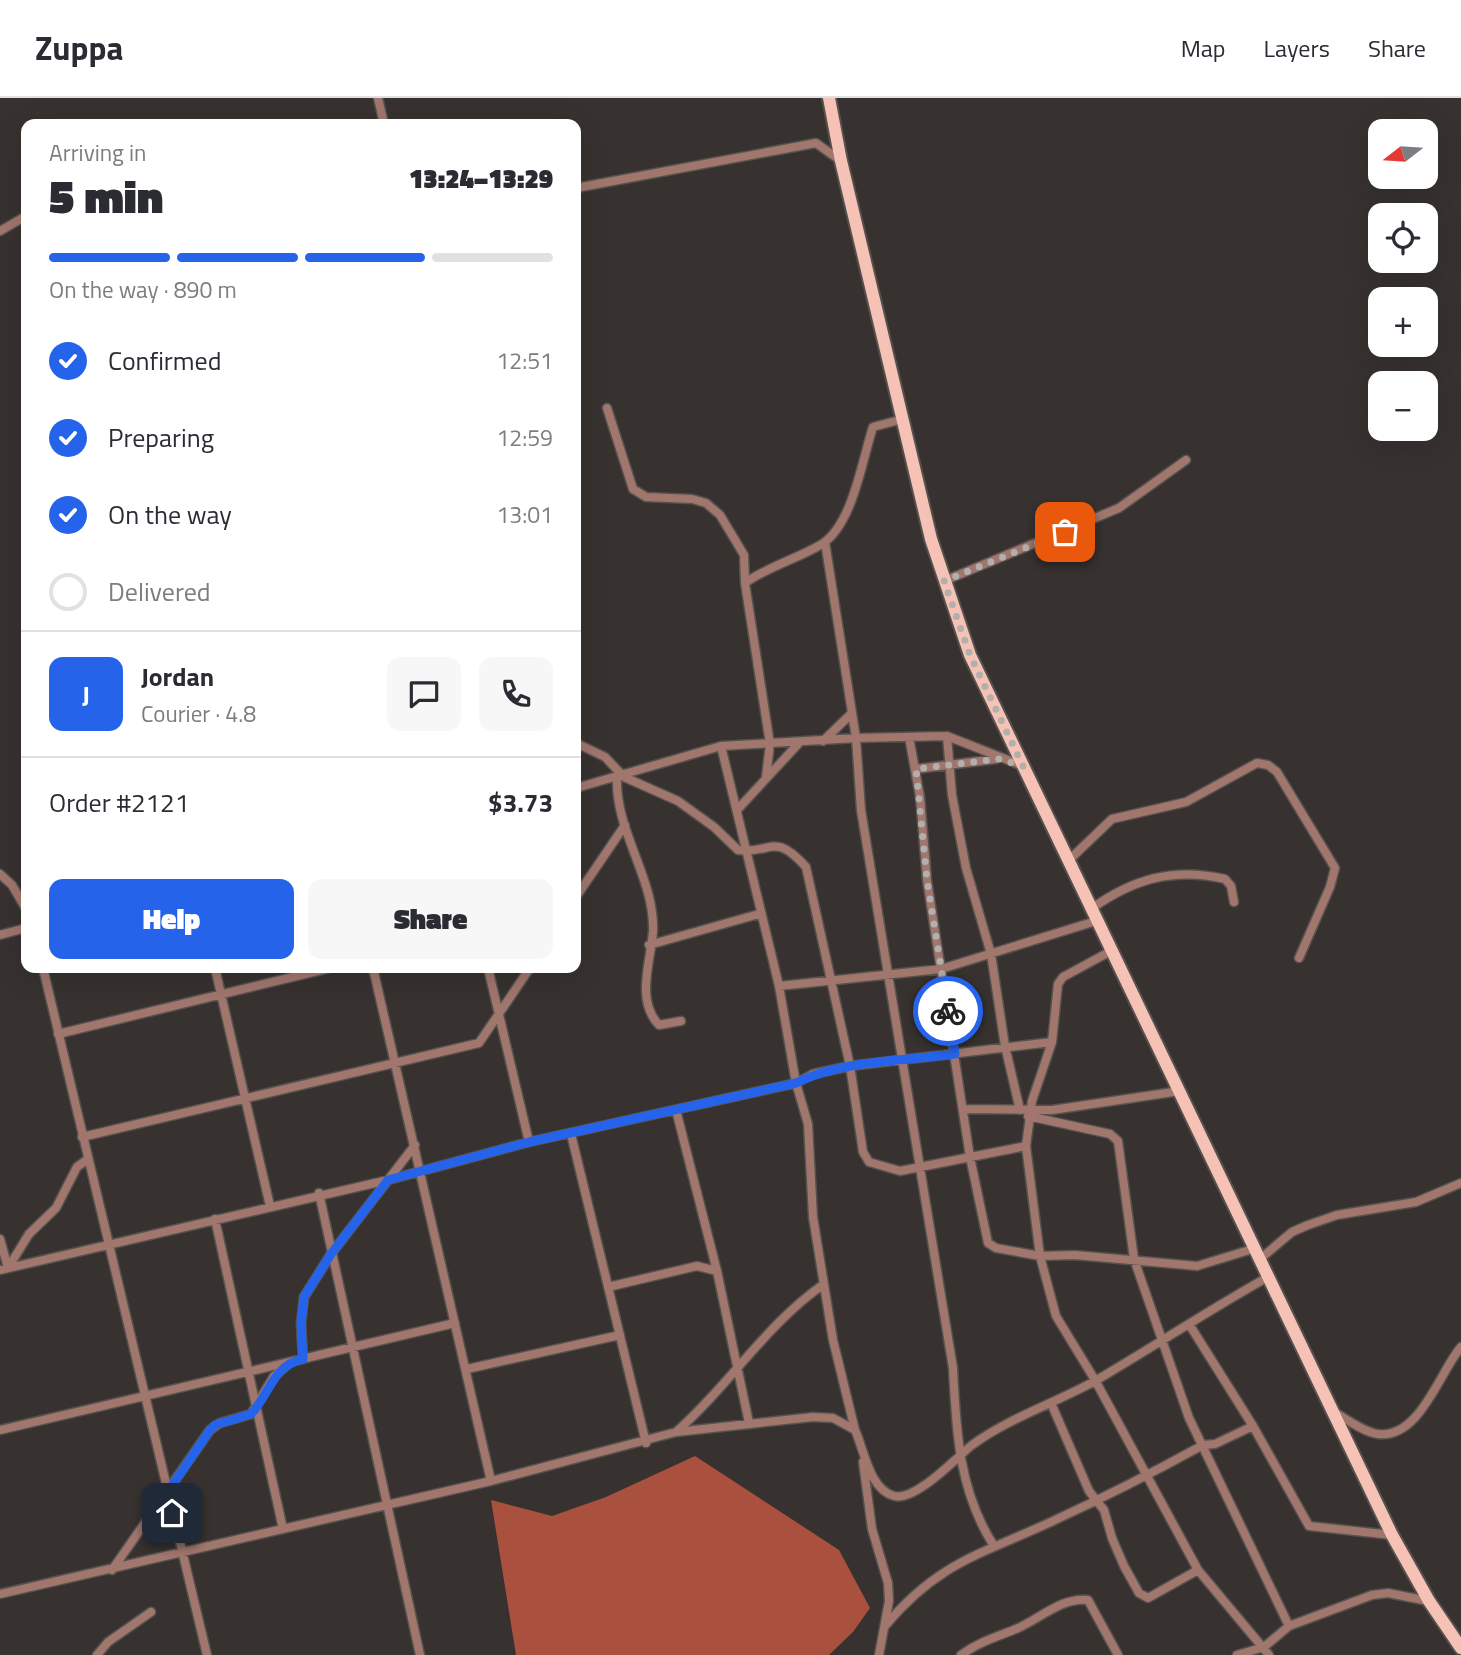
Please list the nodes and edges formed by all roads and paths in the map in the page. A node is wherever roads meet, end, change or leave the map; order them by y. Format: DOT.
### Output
graph roads {
  1 [pos="378,98"];
  2 [pos="829,98"];
  3 [pos="383,119"];
  4 [pos="841,161"];
  5 [pos="581,187"];
  6 [pos="21,219"];
  7 [pos="0,231"];
  8 [pos="607,408"];
  9 [pos="903,419"];
  10 [pos="1186,460"];
  11 [pos="825,542"];
  12 [pos="944,581"];
  13 [pos="745,583"];
  14 [pos="851,714"];
  15 [pos="947,736"];
  16 [pos="909,737"];
  17 [pos="856,738"];
  18 [pos="823,741"];
  19 [pos="799,743"];
  20 [pos="770,744"];
  21 [pos="581,745"];
  22 [pos="720,746"];
  23 [pos="999,759"];
  24 [pos="949,764"];
  25 [pos="1023,766"];
  26 [pos="916,769"];
  27 [pos="620,777"];
  28 [pos="766,777"];
  29 [pos="581,787"];
  30 [pos="737,810"];
  31 [pos="625,825"];
  32 [pos="746,851"];
  33 [pos="1068,861"];
  34 [pos="0,874"];
  35 [pos="581,890"];
  36 [pos="21,900"];
  37 [pos="1234,902"];
  38 [pos="759,914"];
  39 [pos="1094,915"];
  40 [pos="21,929"];
  41 [pos="0,934"];
  42 [pos="649,945"];
  43 [pos="1111,951"];
  44 [pos="991,954"];
  45 [pos="1299,958"];
  46 [pos="942,969"];
  47 [pos="44,973"];
  48 [pos="216,973"];
  49 [pos="307,973"];
  50 [pos="374,973"];
  51 [pos="489,973"];
  52 [pos="527,973"];
  53 [pos="889,975"];
  54 [pos="833,981"];
  55 [pos="779,986"];
  56 [pos="220,992"];
  57 [pos="499,1015"];
  58 [pos="681,1021"];
  59 [pos="58,1034"];
  60 [pos="1052,1042"];
  61 [pos="1005,1046"];
  62 [pos="955,1054"];
  63 [pos="904,1061"];
  64 [pos="395,1062"];
  65 [pos="850,1066"];
  66 [pos="796,1083"];
  67 [pos="1180,1091"];
  68 [pos="247,1099"];
  69 [pos="963,1109"];
  70 [pos="676,1110"];
  71 [pos="1020,1110"];
  72 [pos="1029,1114"];
  73 [pos="571,1134"];
  74 [pos="82,1137"];
  75 [pos="529,1142"];
  76 [pos="415,1145"];
  77 [pos="1026,1146"];
  78 [pos="970,1157"];
  79 [pos="88,1159"];
  80 [pos="920,1167"];
  81 [pos="421,1170"];
  82 [pos="388,1180"];
  83 [pos="1461,1183"];
  84 [pos="319,1193"];
  85 [pos="270,1206"];
  86 [pos="215,1219"];
  87 [pos="0,1239"];
  88 [pos="108,1244"];
  89 [pos="1258,1253"];
  90 [pos="331,1254"];
  91 [pos="1040,1256"];
  92 [pos="1134,1259"];
  93 [pos="4,1269"];
  94 [pos="717,1271"];
  95 [pos="1268,1277"];
  96 [pos="824,1284"];
  97 [pos="608,1287"];
  98 [pos="455,1323"];
  99 [pos="1189,1324"];
  100 [pos="620,1335"];
  101 [pos="1162,1339"];
  102 [pos="352,1347"];
  103 [pos="1461,1347"];
  104 [pos="300,1360"];
  105 [pos="739,1366"];
  106 [pos="467,1369"];
  107 [pos="248,1371"];
  108 [pos="1095,1380"];
  109 [pos="145,1395"];
  110 [pos="1051,1404"];
  111 [pos="257,1408"];
  112 [pos="1334,1412"];
  113 [pos="750,1423"];
  114 [pos="1253,1426"];
  115 [pos="0,1430"];
  116 [pos="855,1430"];
  117 [pos="676,1432"];
  118 [pos="646,1443"];
  119 [pos="1203,1445"];
  120 [pos="862,1452"];
  121 [pos="960,1457"];
  122 [pos="1148,1475"];
  123 [pos="491,1481"];
  124 [pos="167,1493"];
  125 [pos="1096,1501"];
  126 [pos="388,1504"];
  127 [pos="283,1529"];
  128 [pos="1392,1535"];
  129 [pos="994,1546"];
  130 [pos="183,1553"];
  131 [pos="112,1570"];
  132 [pos="1198,1570"];
  133 [pos="0,1594"];
  134 [pos="1429,1601"];
  135 [pos="151,1612"];
  136 [pos="885,1626"];
  137 [pos="1289,1626"];
  138 [pos="1264,1647"];
  139 [pos="1461,1648"];
  140 [pos="97,1655"];
  141 [pos="207,1655"];
  142 [pos="420,1655"];
  143 [pos="879,1655"];
  144 [pos="961,1655"];
  145 [pos="1118,1655"];
  146 [pos="1237,1655"];
  147 [pos="1269,1655"];
  1 -- 3 [label="street"];
  2 -- 4 [label="main road"];
  4 -- 5 [label="street"];
  4 -- 9 [label="main road"];
  6 -- 7 [label="street"];
  8 -- 13 [label="street"];
  9 -- 11 [label="street"];
  9 -- 12 [label="main road"];
  10 -- 12 [label="street"];
  11 -- 13 [label="street"];
  11 -- 14 [label="street"];
  12 -- 25 [label="main road"];
  13 -- 20 [label="street"];
  14 -- 17 [label="street"];
  14 -- 18 [label="street"];
  15 -- 16 [label="street"];
  15 -- 23 [label="street"];
  15 -- 24 [label="street"];
  16 -- 17 [label="street"];
  16 -- 26 [label="street"];
  17 -- 18 [label="street"];
  17 -- 53 [label="street"];
  18 -- 19 [label="street"];
  19 -- 20 [label="street"];
  19 -- 28 [label="street"];
  20 -- 22 [label="street"];
  20 -- 28 [label="street"];
  21 -- 27 [label="street"];
  22 -- 27 [label="street"];
  22 -- 30 [label="street"];
  23 -- 24 [label="street"];
  23 -- 25 [label="street"];
  24 -- 26 [label="street"];
  24 -- 44 [label="street"];
  25 -- 33 [label="main road"];
  26 -- 46 [label="street"];
  27 -- 29 [label="street"];
  27 -- 31 [label="street"];
  27 -- 32 [label="street"];
  28 -- 30 [label="street"];
  30 -- 32 [label="street"];
  31 -- 35 [label="street"];
  31 -- 42 [label="street"];
  32 -- 38 [label="street"];
  32 -- 54 [label="street"];
  33 -- 39 [label="main road"];
  33 -- 45 [label="street"];
  34 -- 36 [label="street"];
  37 -- 39 [label="street"];
  38 -- 42 [label="street"];
  38 -- 55 [label="street"];
  39 -- 43 [label="main road"];
  39 -- 44 [label="street"];
  40 -- 41 [label="street"];
  42 -- 58 [label="street"];
  43 -- 60 [label="street"];
  43 -- 67 [label="main road"];
  44 -- 46 [label="street"];
  44 -- 61 [label="street"];
  46 -- 53 [label="street"];
  46 -- 62 [label="street"];
  47 -- 59 [label="street"];
  48 -- 56 [label="street"];
  49 -- 56 [label="street"];
  50 -- 64 [label="street"];
  51 -- 57 [label="street"];
  52 -- 57 [label="street"];
  53 -- 54 [label="street"];
  53 -- 63 [label="street"];
  54 -- 55 [label="street"];
  54 -- 65 [label="street"];
  55 -- 66 [label="street"];
  56 -- 59 [label="street"];
  56 -- 68 [label="street"];
  57 -- 64 [label="street"];
  57 -- 75 [label="street"];
  59 -- 74 [label="street"];
  60 -- 61 [label="street"];
  60 -- 72 [label="street"];
  61 -- 62 [label="street"];
  61 -- 71 [label="street"];
  62 -- 63 [label="street"];
  62 -- 69 [label="street"];
  63 -- 65 [label="street"];
  63 -- 80 [label="street"];
  64 -- 68 [label="street"];
  64 -- 76 [label="street"];
  65 -- 66 [label="street"];
  65 -- 80 [label="street"];
  66 -- 70 [label="street"];
  66 -- 96 [label="street"];
  67 -- 72 [label="street"];
  67 -- 89 [label="main road"];
  68 -- 74 [label="street"];
  68 -- 85 [label="street"];
  69 -- 71 [label="street"];
  69 -- 78 [label="street"];
  70 -- 73 [label="street"];
  70 -- 94 [label="street"];
  71 -- 72 [label="street"];
  72 -- 77 [label="street"];
  72 -- 92 [label="street"];
  73 -- 75 [label="street"];
  73 -- 97 [label="street"];
  74 -- 79 [label="street"];
  75 -- 81 [label="street"];
  76 -- 81 [label="street"];
  76 -- 82 [label="street"];
  77 -- 78 [label="street"];
  77 -- 91 [label="street"];
  78 -- 80 [label="street"];
  78 -- 91 [label="street"];
  79 -- 88 [label="street"];
  79 -- 93 [label="street"];
  80 -- 121 [label="street"];
  81 -- 82 [label="street"];
  81 -- 98 [label="street"];
  82 -- 84 [label="street"];
  82 -- 90 [label="street"];
  83 -- 89 [label="street"];
  84 -- 85 [label="street"];
  84 -- 90 [label="street"];
  85 -- 86 [label="street"];
  86 -- 88 [label="street"];
  86 -- 107 [label="street"];
  87 -- 93 [label="street"];
  88 -- 93 [label="street"];
  88 -- 109 [label="street"];
  89 -- 92 [label="street"];
  89 -- 95 [label="main road"];
  90 -- 102 [label="street"];
  90 -- 104 [label="street"];
  91 -- 92 [label="street"];
  91 -- 108 [label="street"];
  92 -- 101 [label="street"];
  94 -- 97 [label="street"];
  94 -- 105 [label="street"];
  95 -- 99 [label="street"];
  95 -- 112 [label="main road"];
  96 -- 105 [label="street"];
  96 -- 116 [label="street"];
  97 -- 100 [label="street"];
  98 -- 102 [label="street"];
  98 -- 106 [label="street"];
  99 -- 101 [label="street"];
  99 -- 114 [label="street"];
  100 -- 106 [label="street"];
  100 -- 118 [label="street"];
  101 -- 108 [label="street"];
  101 -- 119 [label="street"];
  102 -- 104 [label="street"];
  102 -- 126 [label="street"];
  103 -- 112 [label="street"];
  104 -- 107 [label="street"];
  104 -- 111 [label="street"];
  105 -- 113 [label="street"];
  105 -- 117 [label="street"];
  106 -- 123 [label="street"];
  107 -- 109 [label="street"];
  107 -- 111 [label="street"];
  108 -- 110 [label="street"];
  108 -- 122 [label="street"];
  109 -- 115 [label="street"];
  109 -- 124 [label="street"];
  110 -- 121 [label="street"];
  110 -- 125 [label="street"];
  111 -- 124 [label="street"];
  111 -- 127 [label="street"];
  112 -- 128 [label="main road"];
  113 -- 116 [label="street"];
  113 -- 117 [label="street"];
  114 -- 119 [label="street"];
  114 -- 128 [label="street"];
  116 -- 120 [label="street"];
  117 -- 118 [label="street"];
  118 -- 123 [label="street"];
  119 -- 122 [label="street"];
  119 -- 137 [label="street"];
  120 -- 121 [label="street"];
  120 -- 136 [label="street"];
  121 -- 129 [label="street"];
  122 -- 125 [label="street"];
  122 -- 132 [label="street"];
  123 -- 126 [label="street"];
  124 -- 130 [label="street"];
  124 -- 131 [label="street"];
  125 -- 129 [label="street"];
  125 -- 132 [label="street"];
  126 -- 127 [label="street"];
  126 -- 142 [label="street"];
  127 -- 130 [label="street"];
  128 -- 134 [label="main road"];
  129 -- 136 [label="street"];
  130 -- 131 [label="street"];
  130 -- 141 [label="street"];
  131 -- 133 [label="street"];
  132 -- 138 [label="street"];
  134 -- 137 [label="street"];
  134 -- 139 [label="main road"];
  135 -- 140 [label="street"];
  136 -- 143 [label="street"];
  137 -- 138 [label="street"];
  138 -- 146 [label="street"];
  138 -- 147 [label="street"];
  144 -- 145 [label="street"];
}
